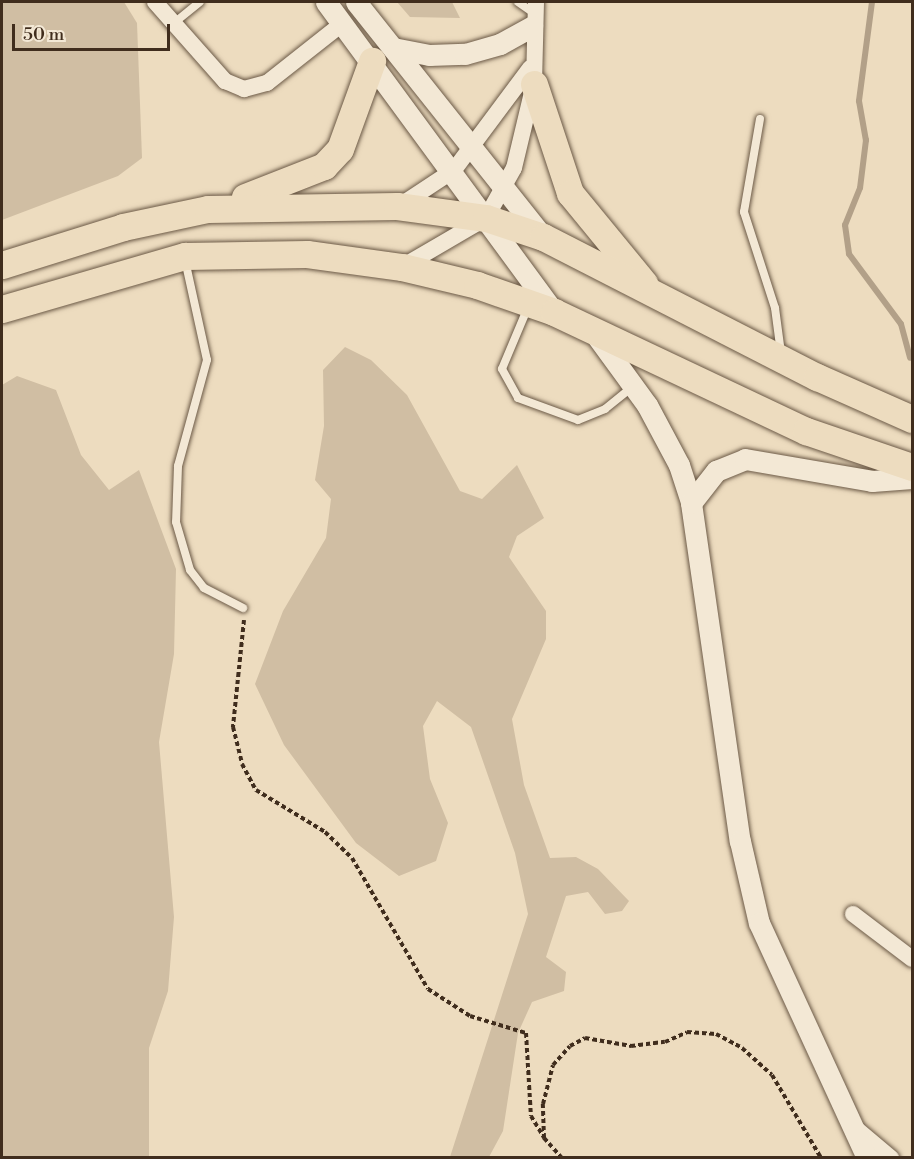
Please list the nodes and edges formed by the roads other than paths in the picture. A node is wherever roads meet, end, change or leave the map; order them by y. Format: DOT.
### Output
graph roads {
  1 [pos="155,2"];
  2 [pos="200,2"];
  3 [pos="326,2"];
  4 [pos="356,2"];
  5 [pos="518,2"];
  6 [pos="534,14"];
  7 [pos="174,23"];
  8 [pos="343,23"];
  9 [pos="382,54"];
  10 [pos="532,76"];
  11 [pos="760,119"];
  12 [pos="472,149"];
  13 [pos="454,170"];
  14 [pos="503,190"];
  15 [pos="397,206"];
  16 [pos="208,208"];
  17 [pos="486,218"];
  18 [pos="543,237"];
  19 [pos="185,256"];
  20 [pos="2,266"];
  21 [pos="402,267"];
  22 [pos="659,299"];
  23 [pos="542,307"];
  24 [pos="2,309"];
  25 [pos="592,331"];
  26 [pos="781,359"];
  27 [pos="633,386"];
  28 [pos="912,419"];
  29 [pos="912,467"];
  30 [pos="912,478"];
  31 [pos="691,503"];
  32 [pos="243,608"];
  33 [pos="852,914"];
  34 [pos="912,959"];
  35 [pos="853,1126"];
  36 [pos="867,1158"];
  37 [pos="891,1158"];
  1 -- 7 [label="street"];
  2 -- 7 [label="lane"];
  3 -- 8 [label="street"];
  4 -- 9 [label="street"];
  5 -- 6 [label="lane"];
  6 -- 9 [label="street"];
  6 -- 10 [label="street"];
  7 -- 8 [label="street"];
  8 -- 9 [label="street"];
  9 -- 12 [label="street"];
  9 -- 13 [label="street"];
  9 -- 16 [label="highway"];
  10 -- 12 [label="street"];
  10 -- 14 [label="street"];
  10 -- 22 [label="highway"];
  11 -- 26 [label="lane"];
  12 -- 13 [label="street"];
  12 -- 14 [label="street"];
  13 -- 15 [label="street"];
  13 -- 17 [label="street"];
  14 -- 17 [label="street"];
  14 -- 18 [label="street"];
  15 -- 16 [label="highway"];
  15 -- 17 [label="highway"];
  16 -- 20 [label="highway"];
  17 -- 18 [label="highway"];
  17 -- 21 [label="street"];
  17 -- 23 [label="street"];
  18 -- 22 [label="highway"];
  19 -- 21 [label="highway"];
  19 -- 24 [label="highway"];
  19 -- 32 [label="lane"];
  21 -- 23 [label="highway"];
  22 -- 26 [label="highway"];
  23 -- 25 [label="highway"];
  23 -- 27 [label="lane"];
  25 -- 27 [label="street"];
  25 -- 29 [label="highway"];
  26 -- 28 [label="highway"];
  27 -- 31 [label="street"];
  30 -- 31 [label="street"];
  31 -- 35 [label="street"];
  33 -- 34 [label="street"];
  35 -- 36 [label="street"];
  35 -- 37 [label="street"];
}
